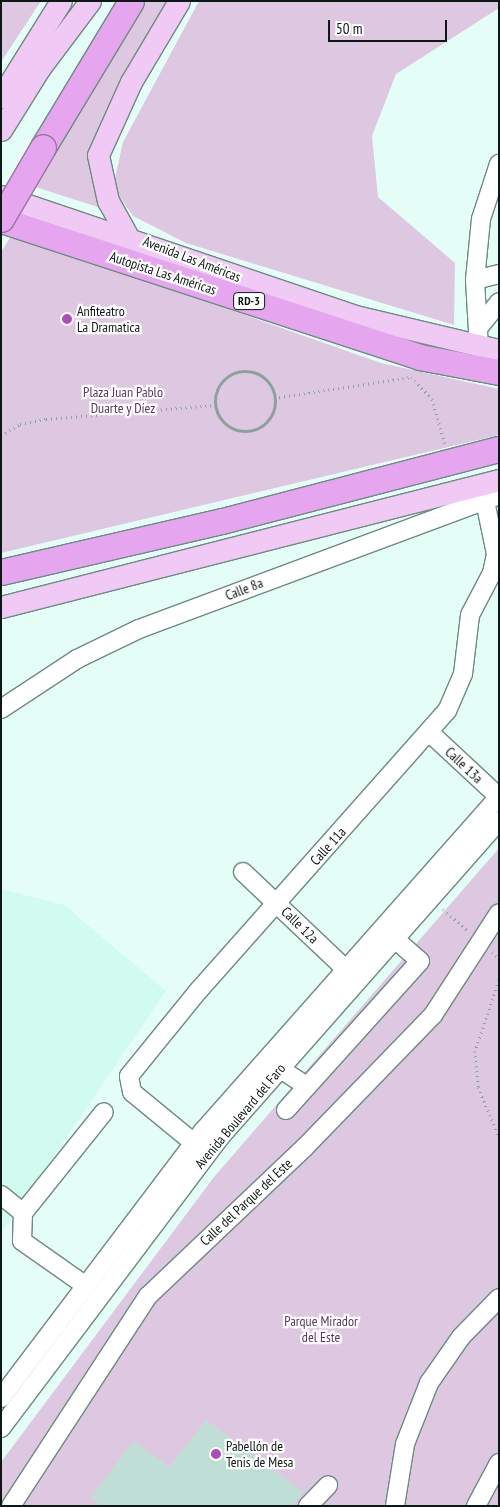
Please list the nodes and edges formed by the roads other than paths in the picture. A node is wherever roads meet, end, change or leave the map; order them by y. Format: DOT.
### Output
graph roads {
  1 [pos="61,1"];
  2 [pos="90,1"];
  3 [pos="131,1"];
  4 [pos="179,1"];
  5 [pos="1,97"];
  6 [pos="3,126"];
  7 [pos="499,164"];
  8 [pos="1,196"];
  9 [pos="1,219"];
  10 [pos="127,235"];
  11 [pos="499,274"];
  12 [pos="476,280"];
  13 [pos="499,302"];
  14 [pos="480,326"];
  15 [pos="489,349"];
  16 [pos="499,372"];
  17 [pos="499,449"];
  18 [pos="499,480"];
  19 [pos="492,498"];
  20 [pos="1,572"];
  21 [pos="1,607"];
  22 [pos="1,709"];
  23 [pos="429,732"];
  24 [pos="499,797"];
  25 [pos="499,821"];
  26 [pos="243,872"];
  27 [pos="277,903"];
  28 [pos="499,912"];
  29 [pos="394,938"];
  30 [pos="351,974"];
  31 [pos="279,1068"];
  32 [pos="307,1086"];
  33 [pos="286,1110"];
  34 [pos="104,1112"];
  35 [pos="194,1143"];
  36 [pos="1,1195"];
  37 [pos="23,1213"];
  38 [pos="86,1286"];
  39 [pos="499,1298"];
  40 [pos="1,1398"];
  41 [pos="1,1428"];
  42 [pos="499,1463"];
  43 [pos="328,1485"];
  44 [pos="11,1506"];
  45 [pos="308,1506"];
  46 [pos="395,1506"];
  47 [pos="476,1506"];
  1 -- 5 [label="main road"];
  2 -- 6 [label="main road"];
  3 -- 9 [label="highway, bridge"];
  4 -- 10 [label="main road"];
  7 -- 12 [label="street"];
  8 -- 10 [label="main road, Avenida Las Américas"];
  9 -- 16 [label="highway, Autopista Las Américas / RD-3"];
  10 -- 15 [label="main road, Avenida Las Américas"];
  11 -- 12 [label="street"];
  12 -- 14 [label="street"];
  13 -- 14 [label="street"];
  14 -- 15 [label="street"];
  17 -- 20 [label="highway"];
  18 -- 21 [label="main road"];
  19 -- 22 [label="street, Calle 8a"];
  19 -- 23 [label="street, Calle 11a"];
  23 -- 24 [label="street, Calle 13a"];
  23 -- 27 [label="street, Calle 11a"];
  24 -- 30 [label="street, Avenida Boulevard del Faro"];
  25 -- 29 [label="street, Avenida Boulevard del Faro"];
  26 -- 27 [label="street, Calle 12a"];
  27 -- 30 [label="street, Calle 12a"];
  27 -- 35 [label="street, Calle 11a"];
  28 -- 44 [label="street, Calle del Parque del Este"];
  29 -- 30 [label="street, Avenida Boulevard del Faro"];
  29 -- 32 [label="street"];
  30 -- 31 [label="street, Avenida Boulevard del Faro"];
  30 -- 35 [label="street, Avenida Boulevard del Faro"];
  31 -- 32 [label="street"];
  31 -- 41 [label="street, Avenida Boulevard del Faro"];
  32 -- 33 [label="street"];
  34 -- 37 [label="street"];
  35 -- 38 [label="street, Avenida Boulevard del Faro"];
  36 -- 37 [label="street"];
  37 -- 38 [label="street"];
  38 -- 40 [label="street, Avenida Boulevard del Faro"];
  39 -- 46 [label="street"];
  42 -- 47 [label="street"];
  43 -- 45 [label="street"];
}
